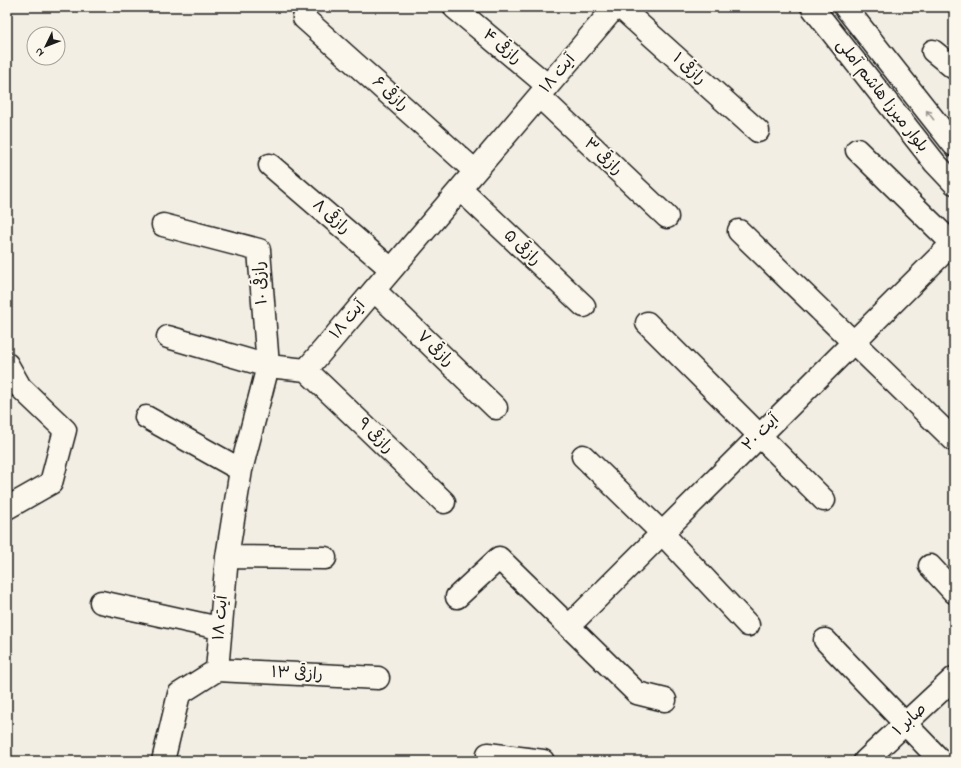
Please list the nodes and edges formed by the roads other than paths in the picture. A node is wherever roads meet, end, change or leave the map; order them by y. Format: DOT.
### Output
graph roads {
  1 [pos="615,7"];
  2 [pos="620,7"];
  3 [pos="812,7"];
  4 [pos="845,7"];
  5 [pos="455,8"];
  6 [pos="304,18"];
  7 [pos="932,51"];
  8 [pos="954,68"];
  9 [pos="543,91"];
  10 [pos="758,131"];
  11 [pos="954,145"];
  12 [pos="857,150"];
  13 [pos="270,165"];
  14 [pos="475,171"];
  15 [pos="954,183"];
  16 [pos="460,189"];
  17 [pos="668,218"];
  18 [pos="163,225"];
  19 [pos="739,231"];
  20 [pos="953,242"];
  21 [pos="391,269"];
  22 [pos="374,290"];
  23 [pos="584,306"];
  24 [pos="647,323"];
  25 [pos="168,337"];
  26 [pos="854,341"];
  27 [pos="7,364"];
  28 [pos="268,366"];
  29 [pos="306,370"];
  30 [pos="496,408"];
  31 [pos="146,418"];
  32 [pos="760,435"];
  33 [pos="954,440"];
  34 [pos="582,456"];
  35 [pos="241,470"];
  36 [pos="824,500"];
  37 [pos="444,502"];
  38 [pos="7,508"];
  39 [pos="662,533"];
  40 [pos="227,557"];
  41 [pos="325,558"];
  42 [pos="930,566"];
  43 [pos="954,592"];
  44 [pos="457,597"];
  45 [pos="101,602"];
  46 [pos="748,625"];
  47 [pos="569,626"];
  48 [pos="219,628"];
  49 [pos="825,640"];
  50 [pos="217,670"];
  51 [pos="378,678"];
  52 [pos="954,678"];
  53 [pos="665,700"];
  54 [pos="905,724"];
  55 [pos="488,754"];
  56 [pos="162,761"];
  57 [pos="543,761"];
  58 [pos="865,761"];
  59 [pos="941,761"];
  1 -- 9 [label="street, آیت ۱۸"];
  2 -- 10 [label="street, رازقی ۱"];
  3 -- 15 [label="street, بلوار میرزا هاشم آملی"];
  11 -- 4 [label="street, بلوار میرزا هاشم آملی, one-way"];
  5 -- 9 [label="street, رازقی ۴"];
  6 -- 14 [label="street, رازقی ۶"];
  7 -- 8 [label="street"];
  9 -- 14 [label="street, آیت ۱۸"];
  9 -- 17 [label="street, رازقی ۳"];
  12 -- 20 [label="street"];
  13 -- 21 [label="street, رازقی ۸"];
  14 -- 16 [label="street, آیت ۱۸"];
  16 -- 21 [label="street, آیت ۱۸"];
  16 -- 23 [label="street, رازقی ۵"];
  18 -- 28 [label="street, رازقی ۱۰"];
  19 -- 26 [label="street"];
  20 -- 26 [label="street, آیت ۲۰"];
  21 -- 22 [label="street, آیت ۱۸"];
  22 -- 29 [label="street, آیت ۱۸"];
  22 -- 30 [label="street, رازقی ۷"];
  24 -- 32 [label="street"];
  25 -- 28 [label="street"];
  26 -- 32 [label="street, آیت ۲۰"];
  26 -- 33 [label="street"];
  27 -- 38 [label="street"];
  28 -- 29 [label="street"];
  28 -- 35 [label="street, آیت ۱۸"];
  29 -- 37 [label="street, رازقی ۹"];
  31 -- 35 [label="street"];
  32 -- 36 [label="street"];
  32 -- 39 [label="street, آیت ۲۰"];
  34 -- 39 [label="street"];
  35 -- 40 [label="street, آیت ۱۸"];
  39 -- 46 [label="street"];
  39 -- 47 [label="street, آیت ۲۰"];
  40 -- 41 [label="street"];
  40 -- 48 [label="street, آیت ۱۸"];
  42 -- 43 [label="street"];
  44 -- 47 [label="street"];
  45 -- 48 [label="street"];
  47 -- 53 [label="street"];
  48 -- 50 [label="street, آیت ۱۸"];
  49 -- 54 [label="street"];
  50 -- 51 [label="street, رازقی ۱۳"];
  50 -- 56 [label="street"];
  52 -- 54 [label="street, صابر ۱"];
  54 -- 58 [label="street, صابر ۱"];
  54 -- 59 [label="street"];
  55 -- 57 [label="street"];
}
